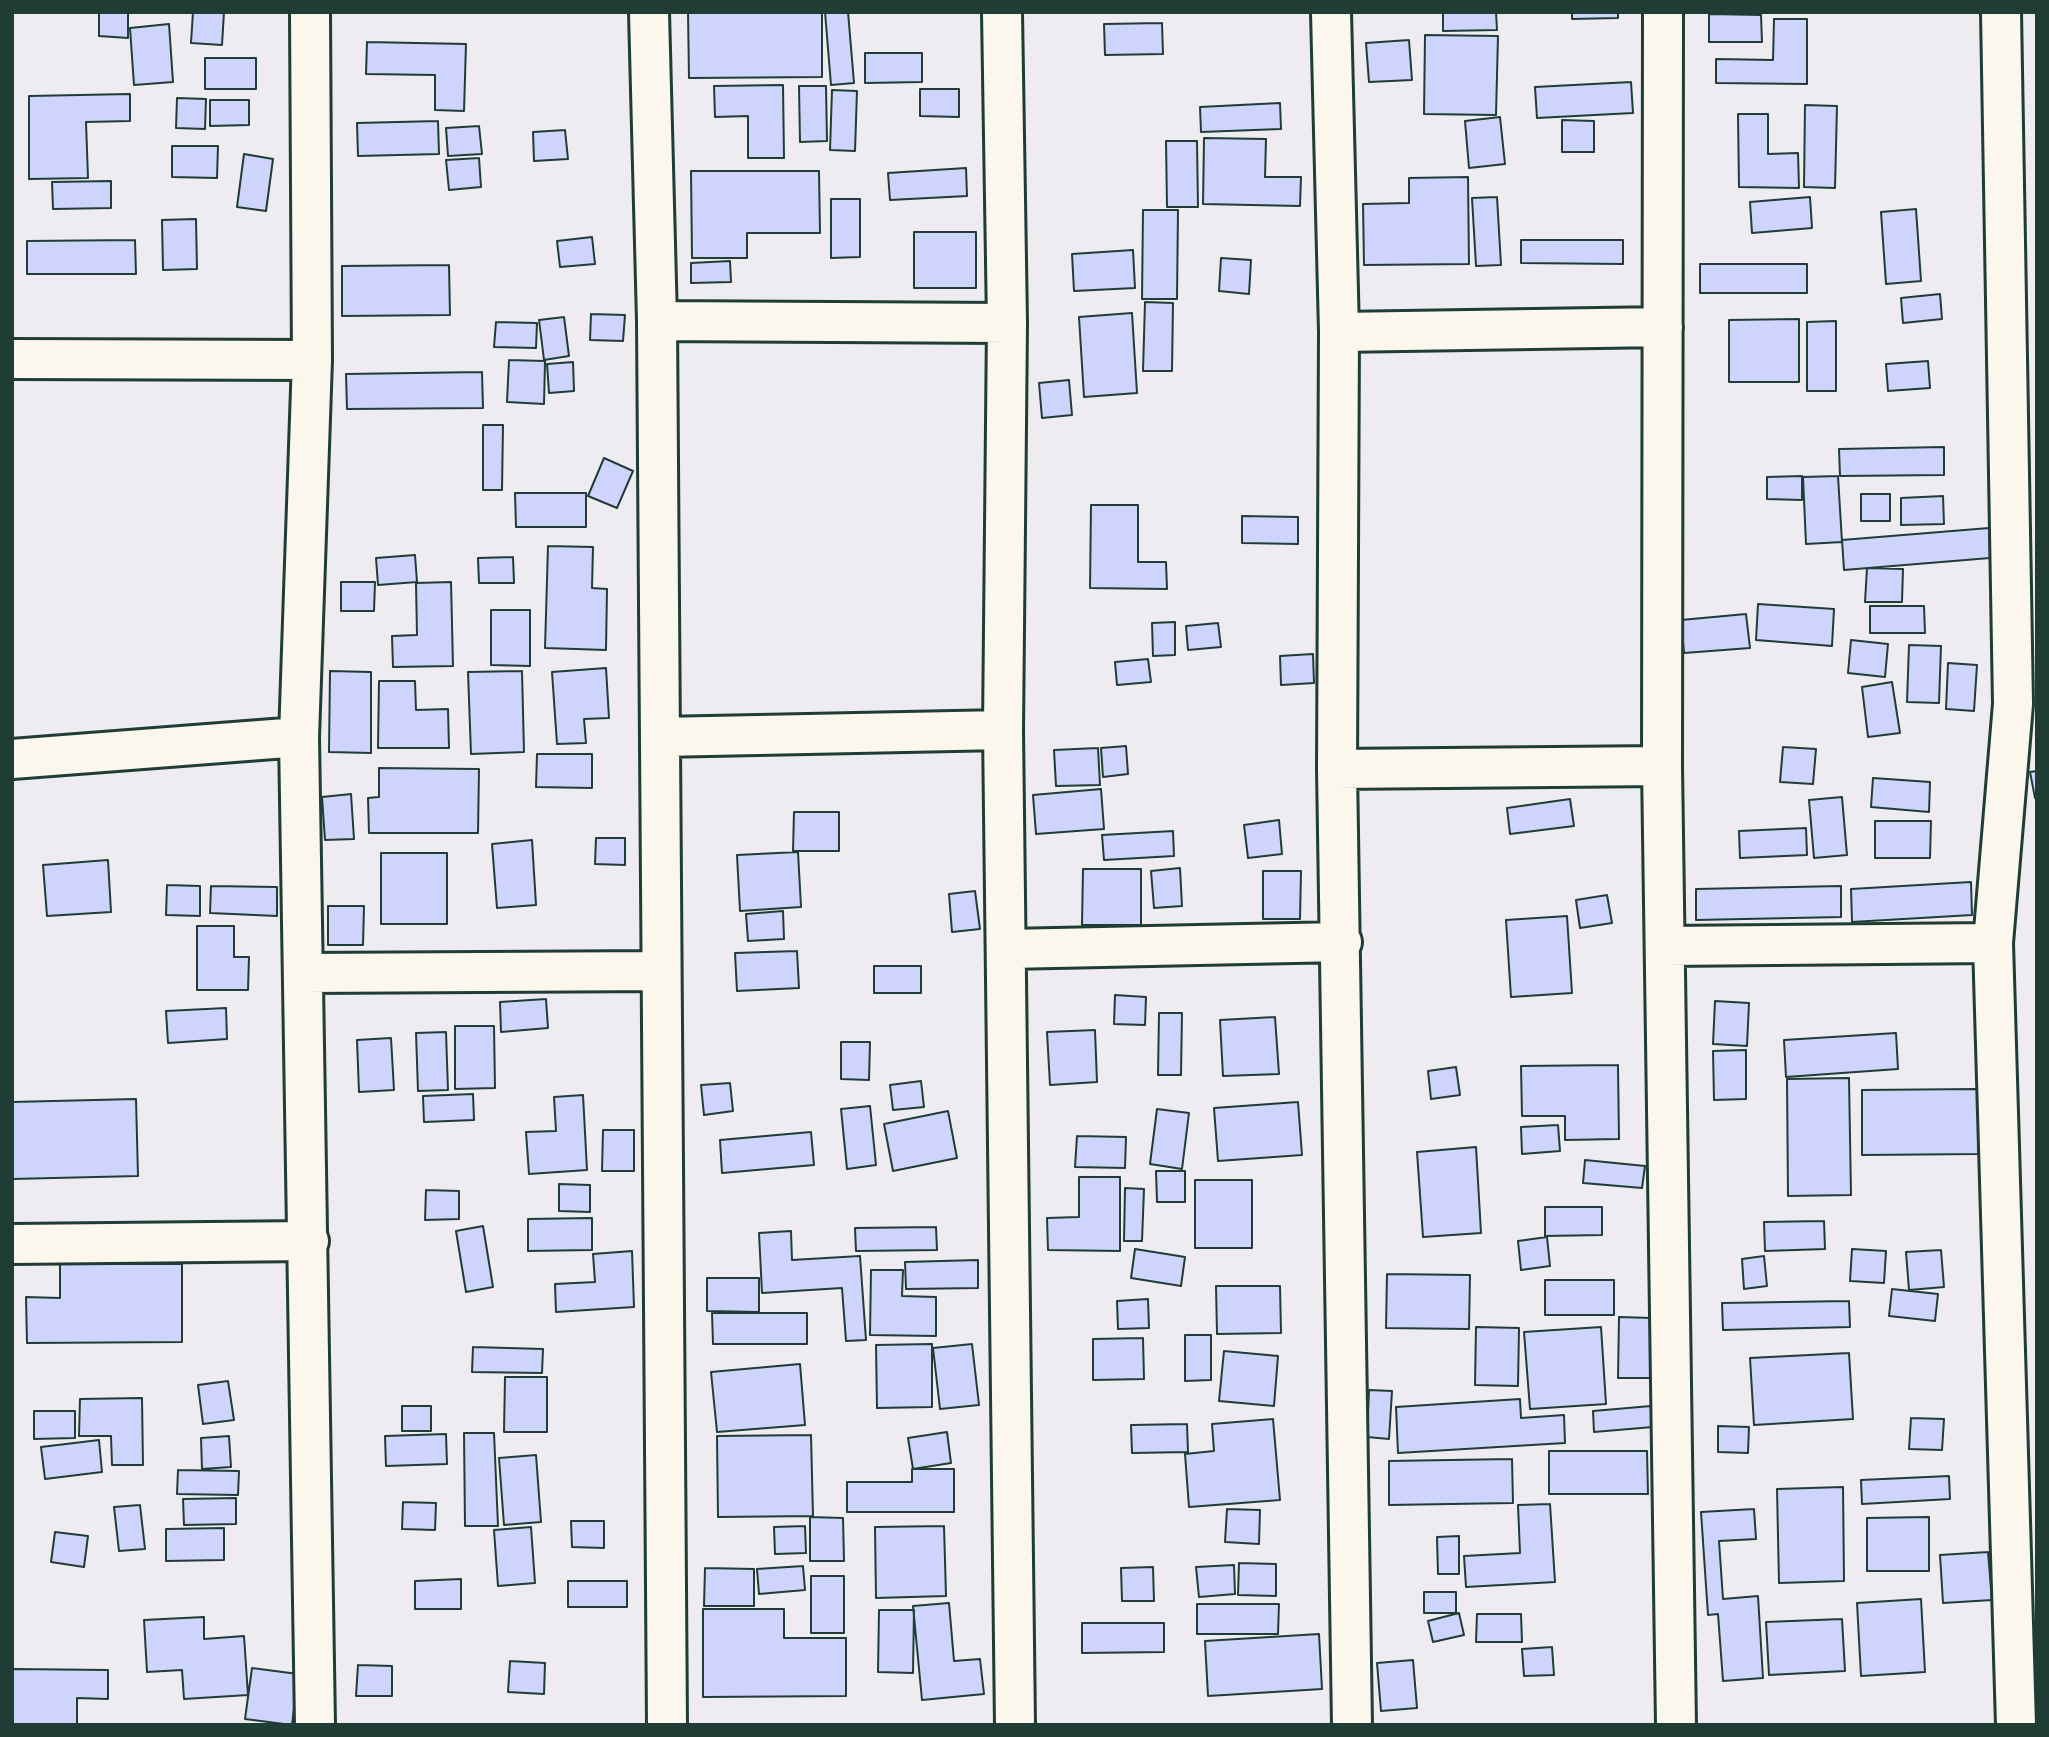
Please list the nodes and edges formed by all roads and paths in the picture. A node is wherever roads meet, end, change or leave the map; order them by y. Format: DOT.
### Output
graph roads {
  1 [pos="310,12"];
  2 [pos="649,12"];
  3 [pos="1002,12"];
  4 [pos="1331,12"];
  5 [pos="1663,12"];
  6 [pos="2001,12"];
  7 [pos="2022,314"];
  8 [pos="657,321"];
  9 [pos="1007,323"];
  10 [pos="1663,327"];
  11 [pos="1339,332"];
  12 [pos="12,359"];
  13 [pos="312,360"];
  14 [pos="2025,704"];
  15 [pos="1003,730"];
  16 [pos="299,737"];
  17 [pos="660,737"];
  18 [pos="12,759"];
  19 [pos="1662,766"];
  20 [pos="1337,769"];
  21 [pos="1342,942"];
  22 [pos="1993,943"];
  23 [pos="1666,946"];
  24 [pos="1007,949"];
  25 [pos="660,971"];
  26 [pos="304,973"];
  27 [pos="309,1241"];
  28 [pos="12,1244"];
  29 [pos="315,1725"];
  30 [pos="667,1725"];
  31 [pos="1015,1725"];
  32 [pos="1352,1725"];
  33 [pos="1676,1725"];
  34 [pos="2016,1725"];
  1 -- 13 [label="street"];
  2 -- 8 [label="street"];
  3 -- 9 [label="street"];
  4 -- 11 [label="street"];
  5 -- 10 [label="street"];
  6 -- 7 [label="street"];
  7 -- 14 [label="street"];
  8 -- 9 [label="street"];
  8 -- 17 [label="street"];
  9 -- 15 [label="street"];
  10 -- 11 [label="street"];
  10 -- 19 [label="street"];
  11 -- 20 [label="street"];
  12 -- 13 [label="street"];
  13 -- 16 [label="street"];
  14 -- 22 [label="street"];
  15 -- 17 [label="street"];
  15 -- 24 [label="street"];
  16 -- 18 [label="street"];
  16 -- 26 [label="street"];
  17 -- 25 [label="street"];
  19 -- 20 [label="street"];
  19 -- 23 [label="street"];
  20 -- 21 [label="street"];
  21 -- 24 [label="street"];
  21 -- 32 [label="street"];
  22 -- 23 [label="street"];
  22 -- 34 [label="street"];
  23 -- 33 [label="street"];
  24 -- 31 [label="street"];
  25 -- 26 [label="street"];
  25 -- 30 [label="street"];
  26 -- 27 [label="street"];
  27 -- 28 [label="street"];
  27 -- 29 [label="street"];
}
